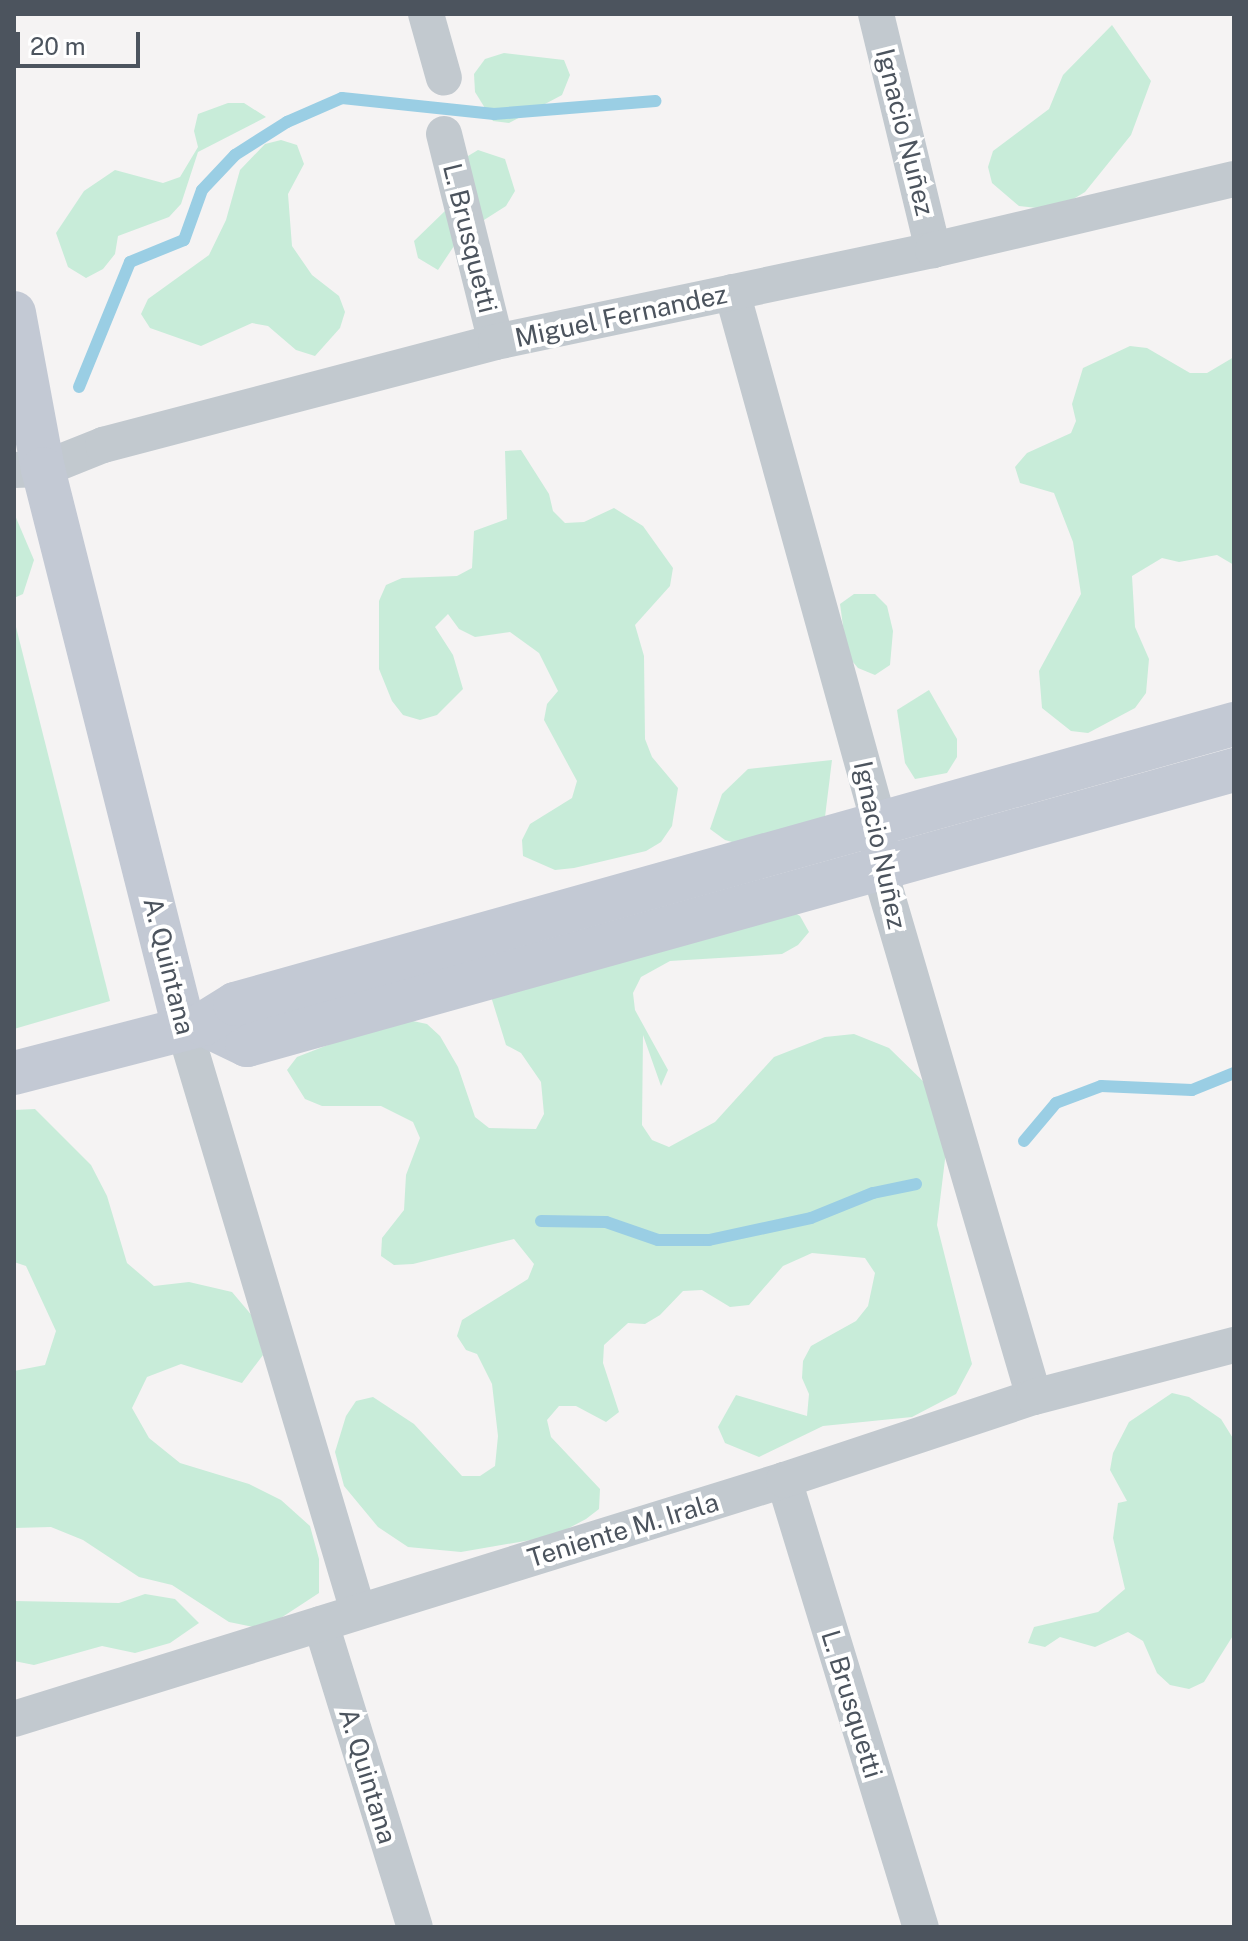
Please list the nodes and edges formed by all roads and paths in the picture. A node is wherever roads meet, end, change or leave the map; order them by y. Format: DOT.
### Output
graph roads {
  1 [pos="426,14"];
  2 [pos="876,14"];
  3 [pos="444,78"];
  4 [pos="444,134"];
  5 [pos="1234,179"];
  6 [pos="933,250"];
  7 [pos="732,292"];
  8 [pos="14,313"];
  9 [pos="496,342"];
  10 [pos="29,470"];
  11 [pos="1234,724"];
  12 [pos="1234,770"];
  13 [pos="879,823"];
  14 [pos="879,868"];
  15 [pos="194,1026"];
  16 [pos="14,1073"];
  17 [pos="1234,1345"];
  18 [pos="1034,1397"];
  19 [pos="784,1480"];
  20 [pos="358,1611"];
  21 [pos="321,1624"];
  22 [pos="14,1719"];
  23 [pos="415,1927"];
  24 [pos="921,1927"];
  1 -- 3 [label="street"];
  2 -- 6 [label="street, Ignacio Nuñez"];
  4 -- 9 [label="street, L. Brusquetti"];
  5 -- 6 [label="street, Miguel Fernandez"];
  6 -- 7 [label="street, Miguel Fernandez"];
  7 -- 9 [label="street, Miguel Fernandez"];
  7 -- 13 [label="street, Ignacio Nuñez"];
  8 -- 10 [label="street, A. Quintana"];
  9 -- 10 [label="street, Miguel Fernandez"];
  10 -- 15 [label="street, A. Quintana"];
  11 -- 13 [label="street"];
  12 -- 14 [label="street"];
  13 -- 14 [label="street, Ignacio Nuñez"];
  13 -- 15 [label="street"];
  14 -- 15 [label="street"];
  14 -- 18 [label="street, Ignacio Nuñez"];
  15 -- 16 [label="street"];
  15 -- 20 [label="street, A. Quintana"];
  17 -- 18 [label="street, Teniente M. Irala"];
  18 -- 19 [label="street, Teniente M. Irala"];
  19 -- 20 [label="street, Teniente M. Irala"];
  19 -- 24 [label="street, L. Brusquetti"];
  20 -- 21 [label="street, Teniente M. Irala"];
  21 -- 22 [label="street, Teniente M. Irala"];
  21 -- 23 [label="street, A. Quintana"];
}
